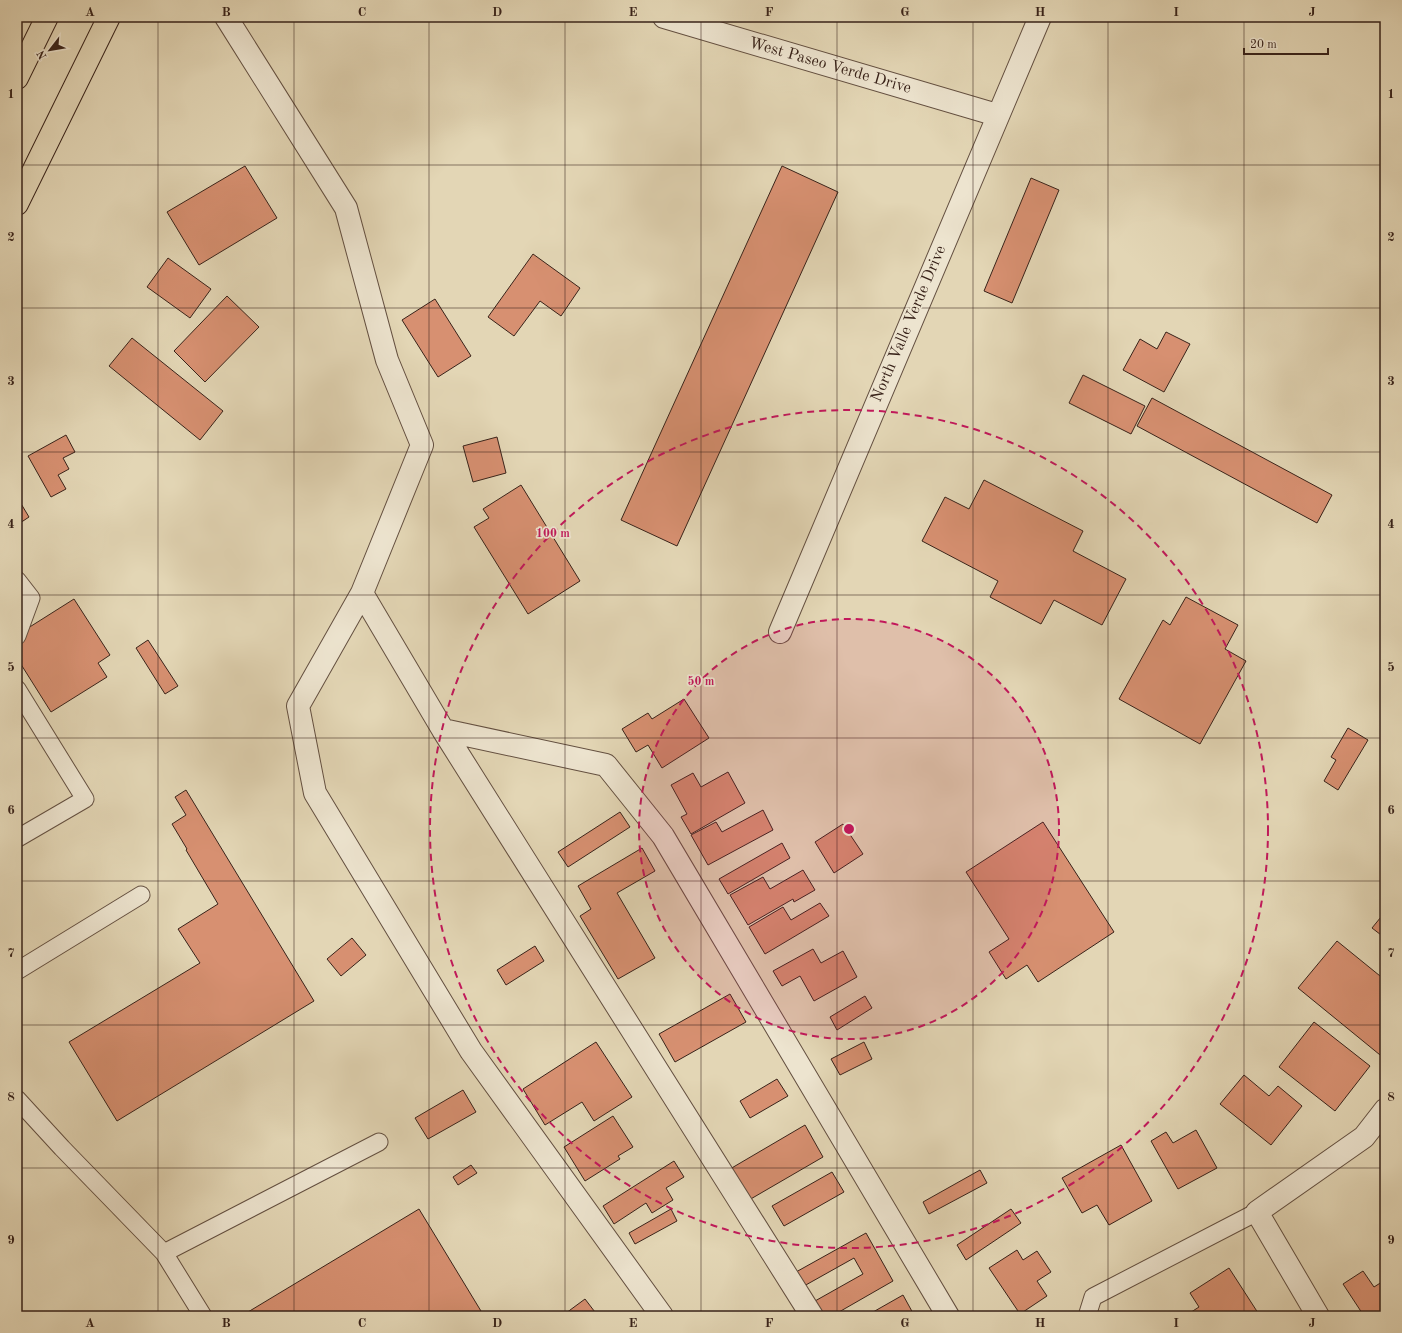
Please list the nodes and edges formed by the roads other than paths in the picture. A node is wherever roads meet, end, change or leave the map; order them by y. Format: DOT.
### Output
graph roads {
  1 [pos="47,17"];
  2 [pos="109,17"];
  3 [pos="226,17"];
  4 [pos="664,17"];
  5 [pos="1040,17"];
  6 [pos="17,78"];
  7 [pos="997,115"];
  8 [pos="17,204"];
  9 [pos="17,580"];
  10 [pos="362,593"];
  11 [pos="780,632"];
  12 [pos="17,636"];
  13 [pos="17,689"];
  14 [pos="443,730"];
  15 [pos="17,837"];
  16 [pos="141,895"];
  17 [pos="17,971"];
  18 [pos="17,1099"];
  19 [pos="1385,1110"];
  20 [pos="379,1142"];
  21 [pos="1257,1212"];
  22 [pos="164,1253"];
  23 [pos="203,1316"];
  24 [pos="662,1316"];
  25 [pos="812,1316"];
  26 [pos="948,1316"];
  27 [pos="1090,1316"];
  28 [pos="1318,1316"];
  1 -- 6 [label="main road"];
  2 -- 8 [label="main road"];
  3 -- 10 [label="street"];
  4 -- 7 [label="street, West Paseo Verde Drive"];
  5 -- 7 [label="street, North Valle Verde Drive"];
  7 -- 11 [label="street, North Valle Verde Drive"];
  9 -- 12 [label="lane"];
  10 -- 14 [label="street"];
  10 -- 24 [label="street"];
  13 -- 15 [label="lane"];
  14 -- 25 [label="street"];
  14 -- 26 [label="street"];
  16 -- 17 [label="lane"];
  18 -- 22 [label="lane"];
  19 -- 21 [label="street"];
  20 -- 22 [label="lane"];
  21 -- 27 [label="lane"];
  21 -- 28 [label="street"];
  22 -- 23 [label="lane"];
}
